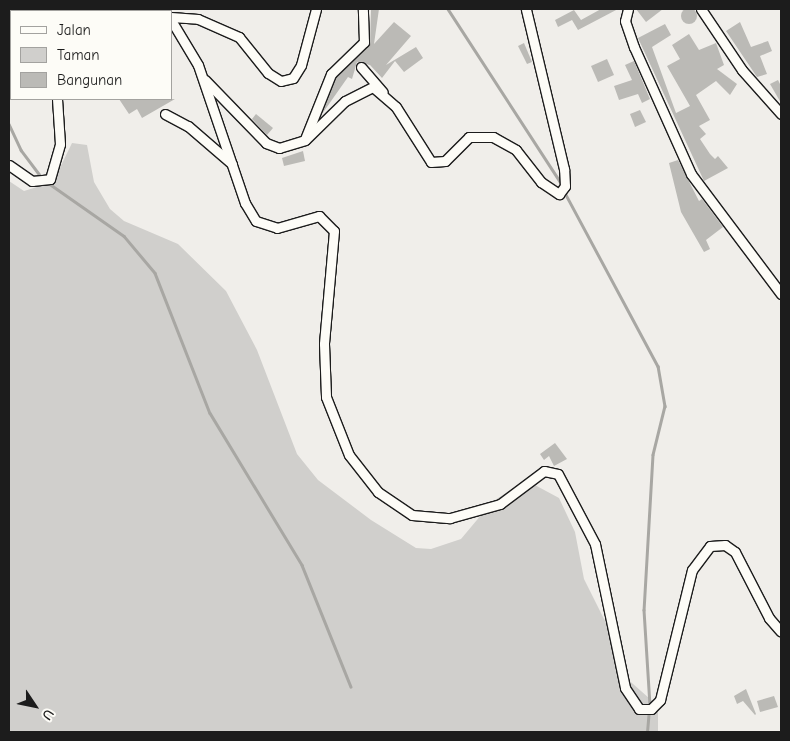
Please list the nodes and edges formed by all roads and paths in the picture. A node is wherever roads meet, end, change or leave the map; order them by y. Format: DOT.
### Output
graph roads {
  1 [pos="316,9"];
  2 [pos="363,9"];
  3 [pos="526,9"];
  4 [pos="628,9"];
  5 [pos="701,9"];
  6 [pos="172,19"];
  7 [pos="172,21"];
  8 [pos="361,67"];
  9 [pos="203,77"];
  10 [pos="383,92"];
  11 [pos="57,100"];
  12 [pos="165,114"];
  13 [pos="781,114"];
  14 [pos="305,140"];
  15 [pos="232,164"];
  16 [pos="9,165"];
  17 [pos="781,294"];
  18 [pos="781,632"];
  1 -- 6 [label="street"];
  2 -- 14 [label="street"];
  3 -- 10 [label="street"];
  4 -- 17 [label="street"];
  5 -- 13 [label="street"];
  7 -- 9 [label="street"];
  8 -- 10 [label="street"];
  9 -- 14 [label="street"];
  9 -- 15 [label="street"];
  10 -- 14 [label="street"];
  11 -- 16 [label="street"];
  12 -- 15 [label="street"];
  15 -- 18 [label="street"];
}
